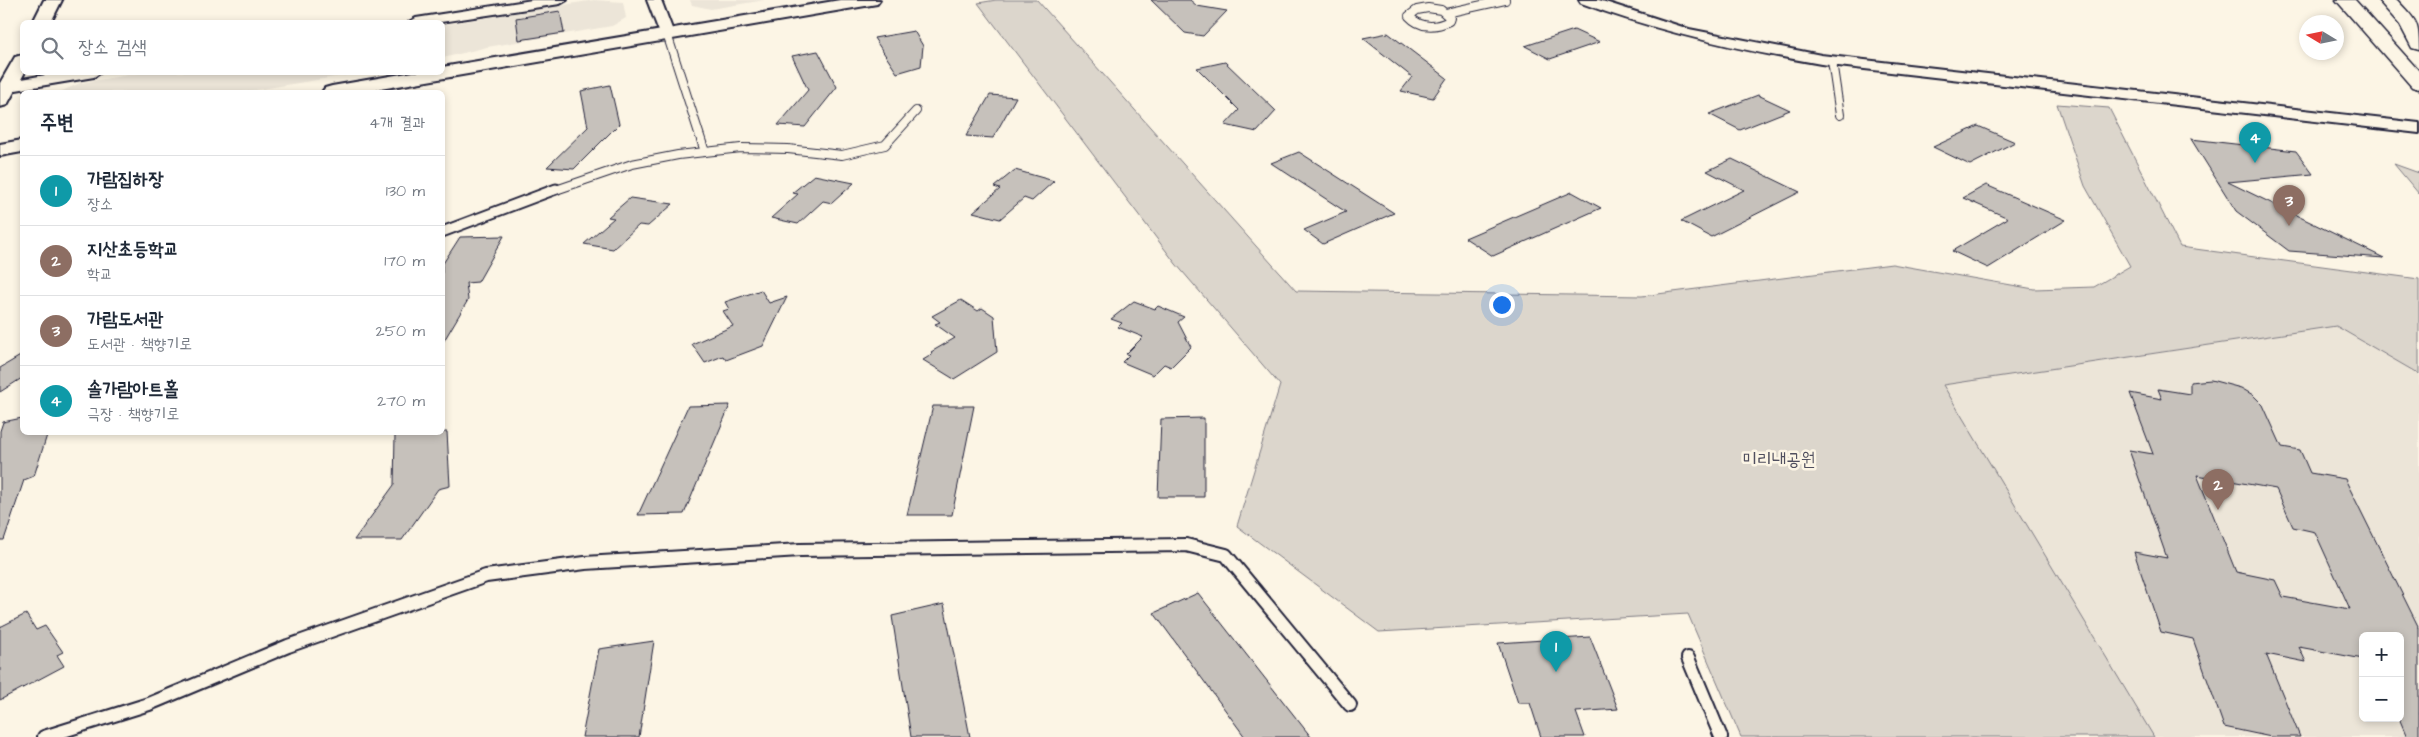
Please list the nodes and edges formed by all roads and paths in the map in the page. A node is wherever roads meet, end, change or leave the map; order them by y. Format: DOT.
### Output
graph roads {
  1 [pos="53,0"];
  2 [pos="560,0"];
  3 [pos="654,0"];
  4 [pos="871,0"];
  5 [pos="1505,0"];
  6 [pos="1586,0"];
  7 [pos="2325,0"];
  8 [pos="2345,0"];
  9 [pos="2368,0"];
  10 [pos="2387,0"];
  11 [pos="1446,12"];
  12 [pos="43,20"];
  13 [pos="429,20"];
  14 [pos="667,34"];
  15 [pos="2419,44"];
  16 [pos="1832,61"];
  17 [pos="2412,61"];
  18 [pos="20,65"];
  19 [pos="445,72"];
  20 [pos="81,75"];
  21 [pos="430,75"];
  22 [pos="2419,83"];
  23 [pos="344,90"];
  24 [pos="5,93"];
  25 [pos="916,111"];
  26 [pos="1840,115"];
  27 [pos="2419,128"];
  28 [pos="20,146"];
  29 [pos="0,150"];
  30 [pos="705,152"];
  31 [pos="445,231"];
  32 [pos="1688,658"];
  33 [pos="1350,705"];
  34 [pos="44,737"];
  35 [pos="1721,737"];
  1 -- 12 [label="street"];
  2 -- 13 [label="street"];
  3 -- 14 [label="street"];
  4 -- 14 [label="street"];
  5 -- 11 [label="lane"];
  6 -- 16 [label="street"];
  7 -- 17 [label="main road"];
  8 -- 17 [label="main road"];
  9 -- 17 [label="main road"];
  10 -- 15 [label="main road"];
  11 -- 11 [label="lane"];
  14 -- 19 [label="street"];
  14 -- 30 [label="lane"];
  16 -- 26 [label="lane"];
  16 -- 27 [label="street"];
  17 -- 22 [label="main road"];
  18 -- 24 [label="street"];
  20 -- 24 [label="street"];
  21 -- 23 [label="street"];
  25 -- 30 [label="lane"];
  28 -- 29 [label="street"];
  30 -- 31 [label="lane"];
  32 -- 35 [label="lane"];
  33 -- 34 [label="lane"];
}
